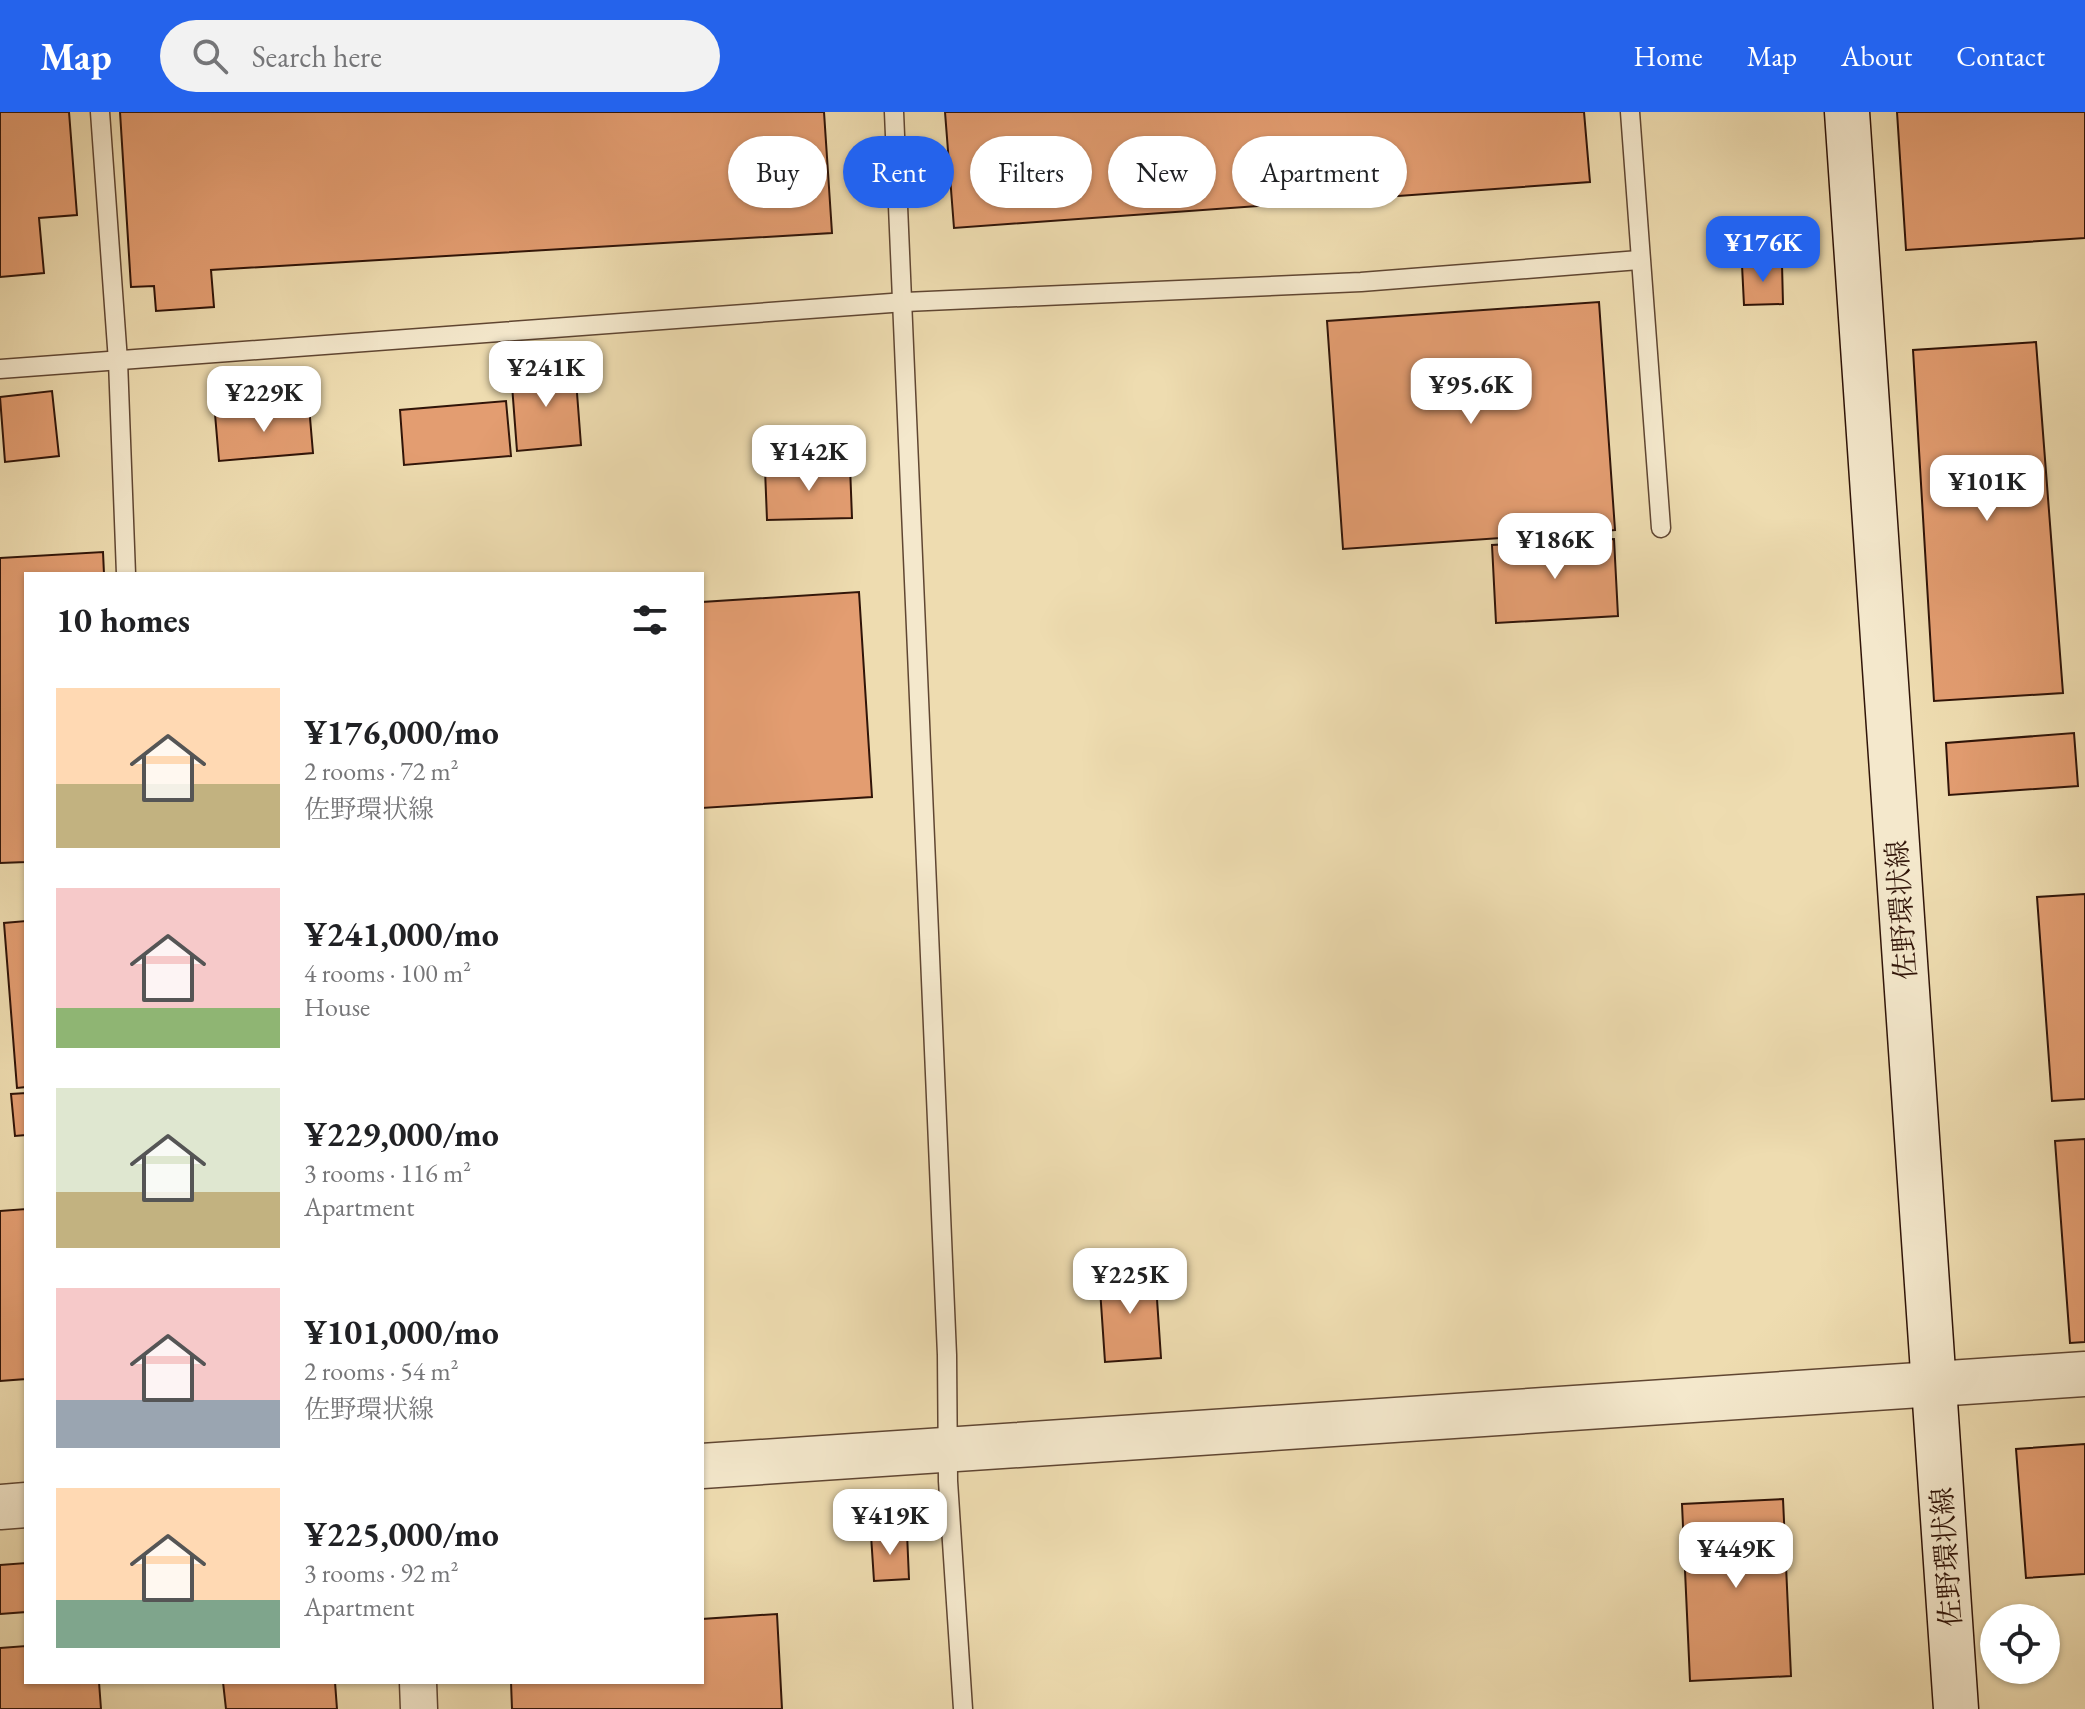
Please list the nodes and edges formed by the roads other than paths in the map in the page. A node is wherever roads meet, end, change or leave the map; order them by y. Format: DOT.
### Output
graph roads {
  1 [pos="100,112"];
  2 [pos="894,112"];
  3 [pos="1630,112"];
  4 [pos="1847,112"];
  5 [pos="1639,260"];
  6 [pos="905,302"];
  7 [pos="118,361"];
  8 [pos="0,369"];
  9 [pos="1661,528"];
  10 [pos="126,572"];
  11 [pos="2085,1374"];
  12 [pos="1934,1384"];
  13 [pos="948,1452"];
  14 [pos="704,1466"];
  15 [pos="24,1505"];
  16 [pos="0,1507"];
  17 [pos="418,1684"];
  18 [pos="419,1709"];
  19 [pos="963,1709"];
  20 [pos="1956,1709"];
  1 -- 7 [label="lane"];
  2 -- 6 [label="lane"];
  3 -- 5 [label="lane"];
  4 -- 12 [label="main road, 佐野環状線"];
  5 -- 6 [label="lane"];
  5 -- 9 [label="lane"];
  6 -- 7 [label="lane"];
  6 -- 13 [label="lane"];
  7 -- 8 [label="lane"];
  7 -- 10 [label="lane"];
  11 -- 12 [label="main road"];
  12 -- 13 [label="main road"];
  12 -- 20 [label="main road, 佐野環状線"];
  13 -- 14 [label="main road"];
  13 -- 19 [label="lane"];
  15 -- 16 [label="main road"];
  17 -- 18 [label="street"];
}
